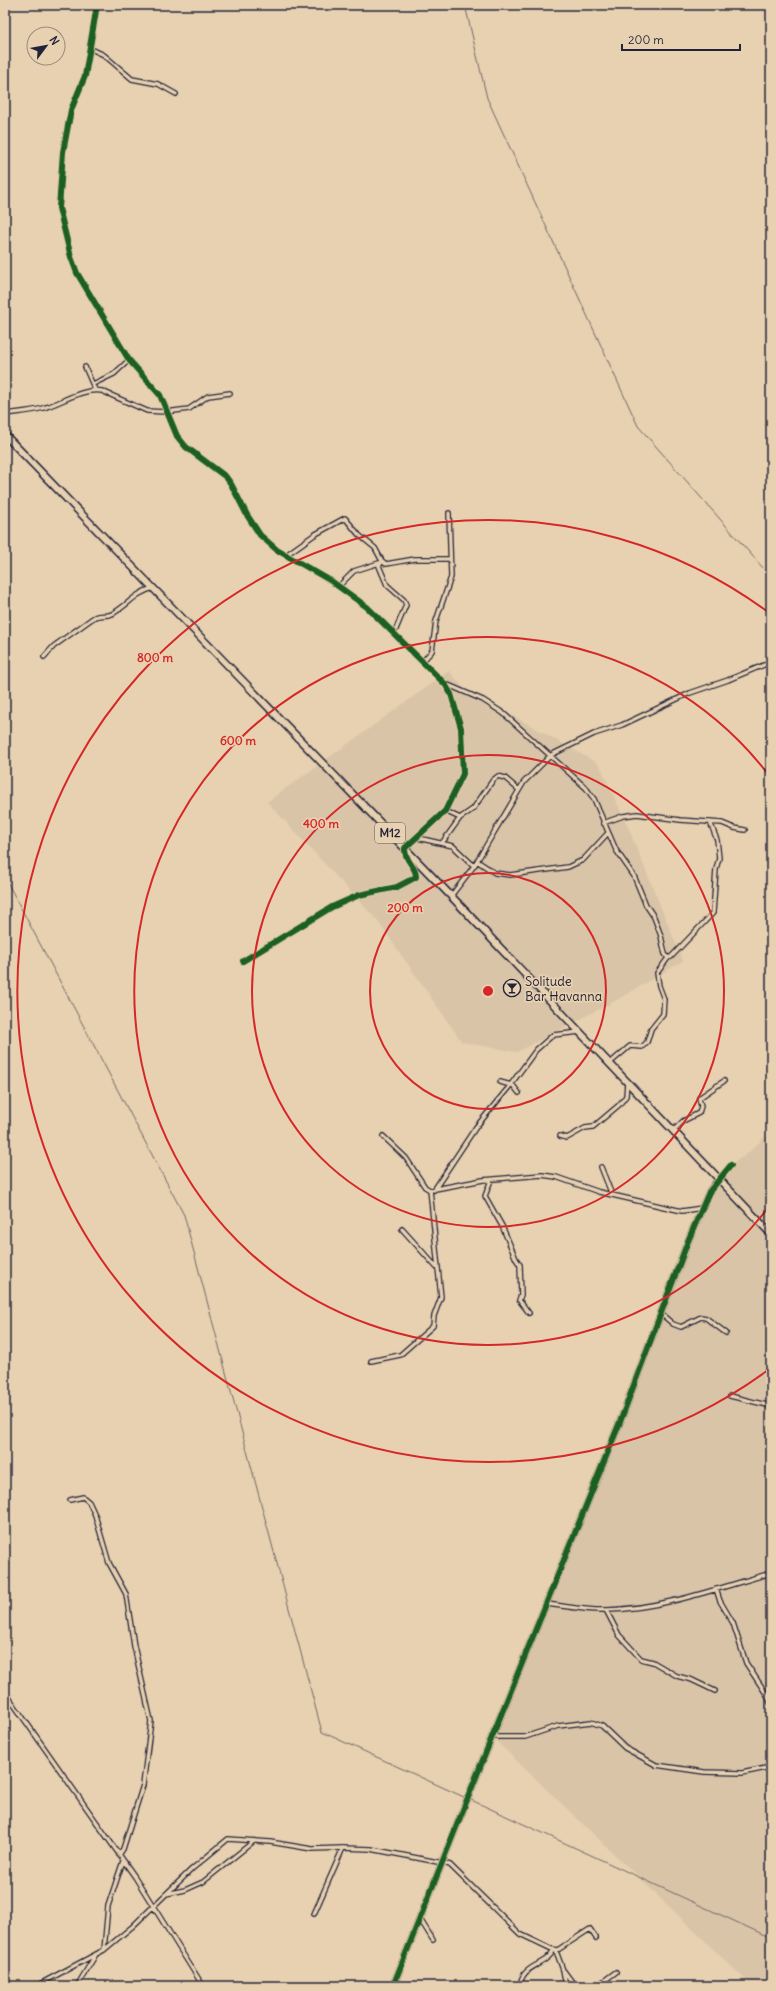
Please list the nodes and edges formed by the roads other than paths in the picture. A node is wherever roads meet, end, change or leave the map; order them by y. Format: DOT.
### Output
graph roads {
  1 [pos="97,5"];
  2 [pos="89,48"];
  3 [pos="176,94"];
  4 [pos="129,360"];
  5 [pos="85,367"];
  6 [pos="93,384"];
  7 [pos="95,390"];
  8 [pos="230,393"];
  9 [pos="166,412"];
  10 [pos="5,414"];
  11 [pos="5,435"];
  12 [pos="449,513"];
  13 [pos="286,556"];
  14 [pos="450,559"];
  15 [pos="380,562"];
  16 [pos="339,586"];
  17 [pos="153,588"];
  18 [pos="394,634"];
  19 [pos="44,657"];
  20 [pos="422,662"];
  21 [pos="771,662"];
  22 [pos="445,684"];
  23 [pos="551,755"];
  24 [pos="519,790"];
  25 [pos="445,811"];
  26 [pos="460,818"];
  27 [pos="710,822"];
  28 [pos="603,823"];
  29 [pos="745,830"];
  30 [pos="608,833"];
  31 [pos="418,838"];
  32 [pos="442,842"];
  33 [pos="405,848"];
  34 [pos="477,861"];
  35 [pos="474,866"];
  36 [pos="451,896"];
  37 [pos="668,958"];
  38 [pos="243,961"];
  39 [pos="581,1032"];
  40 [pos="610,1063"];
  41 [pos="628,1081"];
  42 [pos="724,1081"];
  43 [pos="500,1082"];
  44 [pos="511,1084"];
  45 [pos="519,1093"];
  46 [pos="674,1130"];
  47 [pos="383,1136"];
  48 [pos="560,1136"];
  49 [pos="731,1165"];
  50 [pos="601,1167"];
  51 [pos="719,1179"];
  52 [pos="491,1180"];
  53 [pos="432,1190"];
  54 [pos="612,1195"];
  55 [pos="702,1208"];
  56 [pos="402,1229"];
  57 [pos="771,1234"];
  58 [pos="438,1270"];
  59 [pos="529,1313"];
  60 [pos="660,1313"];
  61 [pos="726,1333"];
  62 [pos="371,1361"];
  63 [pos="730,1396"];
  64 [pos="771,1406"];
  65 [pos="70,1500"];
  66 [pos="771,1573"];
  67 [pos="716,1589"];
  68 [pos="546,1604"];
  69 [pos="606,1610"];
  70 [pos="715,1691"];
  71 [pos="5,1692"];
  72 [pos="771,1704"];
  73 [pos="492,1737"];
  74 [pos="771,1767"];
  75 [pos="254,1841"];
  76 [pos="343,1848"];
  77 [pos="119,1855"];
  78 [pos="123,1861"];
  79 [pos="443,1863"];
  80 [pos="165,1894"];
  81 [pos="152,1906"];
  82 [pos="314,1914"];
  83 [pos="420,1919"];
  84 [pos="596,1938"];
  85 [pos="433,1940"];
  86 [pos="104,1950"];
  87 [pos="555,1950"];
  88 [pos="95,1956"];
  89 [pos="563,1970"];
  90 [pos="616,1972"];
  91 [pos="36,1986"];
  92 [pos="77,1986"];
  93 [pos="203,1986"];
  94 [pos="393,1986"];
  95 [pos="520,1986"];
  96 [pos="566,1986"];
  97 [pos="575,1986"];
  98 [pos="597,1986"];
  1 -- 2 [label="street"];
  2 -- 3 [label="street"];
  2 -- 4 [label="street"];
  4 -- 6 [label="street"];
  4 -- 9 [label="street"];
  5 -- 6 [label="street"];
  6 -- 7 [label="street"];
  7 -- 9 [label="street"];
  7 -- 10 [label="street"];
  8 -- 9 [label="street"];
  9 -- 13 [label="street"];
  11 -- 17 [label="highway, M12"];
  12 -- 14 [label="street"];
  13 -- 15 [label="street"];
  13 -- 16 [label="street"];
  14 -- 15 [label="street"];
  14 -- 20 [label="street"];
  15 -- 16 [label="street"];
  15 -- 18 [label="street"];
  16 -- 18 [label="street"];
  17 -- 19 [label="street"];
  17 -- 33 [label="highway, M12"];
  18 -- 20 [label="street"];
  20 -- 22 [label="street"];
  21 -- 23 [label="street"];
  22 -- 23 [label="street"];
  22 -- 25 [label="street"];
  23 -- 24 [label="street"];
  23 -- 28 [label="street"];
  24 -- 26 [label="street"];
  24 -- 34 [label="street"];
  25 -- 26 [label="street"];
  25 -- 31 [label="street"];
  26 -- 32 [label="street"];
  27 -- 28 [label="street"];
  27 -- 29 [label="street"];
  27 -- 37 [label="street"];
  28 -- 30 [label="street"];
  30 -- 34 [label="street"];
  30 -- 37 [label="street"];
  31 -- 32 [label="street"];
  31 -- 33 [label="street"];
  32 -- 35 [label="street"];
  33 -- 36 [label="highway, M12"];
  33 -- 38 [label="street"];
  34 -- 35 [label="street"];
  35 -- 36 [label="street"];
  36 -- 39 [label="highway, M12"];
  37 -- 40 [label="street"];
  39 -- 40 [label="highway, M12"];
  39 -- 44 [label="street"];
  40 -- 41 [label="highway, M12"];
  41 -- 46 [label="highway, M12"];
  41 -- 48 [label="street"];
  42 -- 46 [label="street"];
  43 -- 44 [label="street"];
  44 -- 45 [label="street"];
  44 -- 53 [label="street"];
  46 -- 51 [label="highway, M12"];
  47 -- 53 [label="street"];
  49 -- 51 [label="street"];
  50 -- 54 [label="street"];
  51 -- 55 [label="street"];
  51 -- 57 [label="highway, M12"];
  52 -- 53 [label="street"];
  52 -- 54 [label="street"];
  52 -- 59 [label="street"];
  53 -- 58 [label="street"];
  54 -- 55 [label="street"];
  55 -- 60 [label="street"];
  56 -- 58 [label="street"];
  58 -- 62 [label="street"];
  60 -- 61 [label="street"];
  60 -- 68 [label="street"];
  63 -- 64 [label="street"];
  65 -- 77 [label="street"];
  66 -- 67 [label="street"];
  67 -- 69 [label="street"];
  67 -- 72 [label="street"];
  68 -- 69 [label="street"];
  68 -- 73 [label="street"];
  69 -- 70 [label="street"];
  71 -- 77 [label="street"];
  73 -- 74 [label="street"];
  73 -- 79 [label="street"];
  75 -- 76 [label="street"];
  75 -- 80 [label="street"];
  75 -- 80 [label="street"];
  76 -- 79 [label="street"];
  76 -- 82 [label="street"];
  77 -- 78 [label="street"];
  78 -- 81 [label="street"];
  78 -- 86 [label="street"];
  79 -- 83 [label="street"];
  79 -- 87 [label="street"];
  80 -- 81 [label="street"];
  81 -- 86 [label="street"];
  81 -- 93 [label="street"];
  83 -- 85 [label="street"];
  83 -- 94 [label="street"];
  84 -- 87 [label="street"];
  86 -- 88 [label="street"];
  87 -- 89 [label="street"];
  87 -- 95 [label="street"];
  88 -- 91 [label="street"];
  88 -- 92 [label="street"];
  89 -- 96 [label="street"];
  89 -- 97 [label="street"];
  90 -- 98 [label="street"];
}
